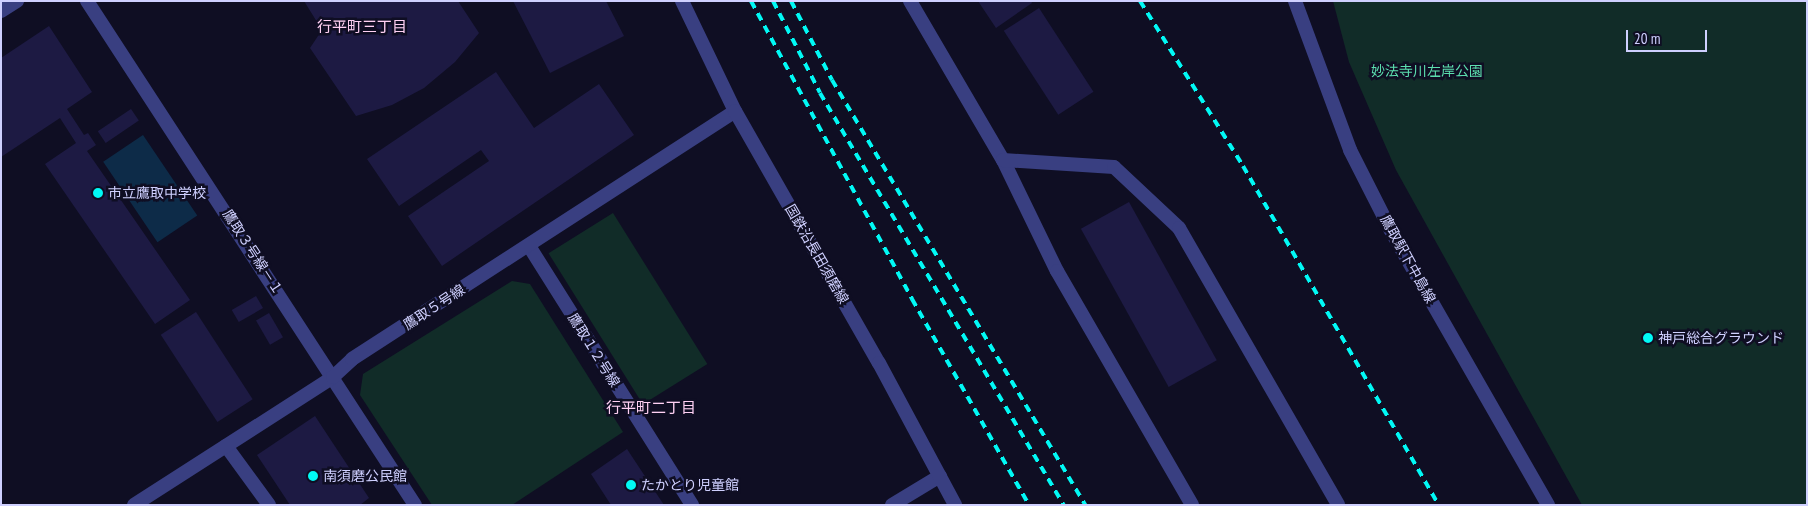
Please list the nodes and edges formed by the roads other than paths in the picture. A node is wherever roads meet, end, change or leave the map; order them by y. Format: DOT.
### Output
graph roads {
  1 [pos="17,1"];
  2 [pos="87,1"];
  3 [pos="682,1"];
  4 [pos="910,1"];
  5 [pos="1295,1"];
  6 [pos="1,12"];
  7 [pos="735,112"];
  8 [pos="1003,160"];
  9 [pos="529,246"];
  10 [pos="334,377"];
  11 [pos="226,446"];
  12 [pos="940,476"];
  13 [pos="134,505"];
  14 [pos="269,505"];
  15 [pos="416,505"];
  16 [pos="692,505"];
  17 [pos="892,505"];
  18 [pos="956,505"];
  19 [pos="1192,505"];
  20 [pos="1338,505"];
  21 [pos="1548,505"];
  1 -- 6 [label="street"];
  2 -- 10 [label="street, 鷹取３号線－１"];
  3 -- 7 [label="street, 国鉄沿長田須磨線"];
  4 -- 8 [label="street"];
  5 -- 21 [label="street, 鷹取駅下中島線"];
  7 -- 9 [label="street, 鷹取５号線"];
  7 -- 12 [label="street, 国鉄沿長田須磨線"];
  8 -- 19 [label="street"];
  8 -- 20 [label="street"];
  9 -- 10 [label="street, 鷹取５号線"];
  9 -- 16 [label="street, 鷹取１２号線"];
  10 -- 11 [label="street, 鷹取５号線"];
  10 -- 15 [label="street, 鷹取３号線－１"];
  11 -- 13 [label="street, 鷹取５号線"];
  11 -- 14 [label="street"];
  12 -- 17 [label="street"];
  12 -- 18 [label="street, 国鉄沿長田須磨線"];
}
